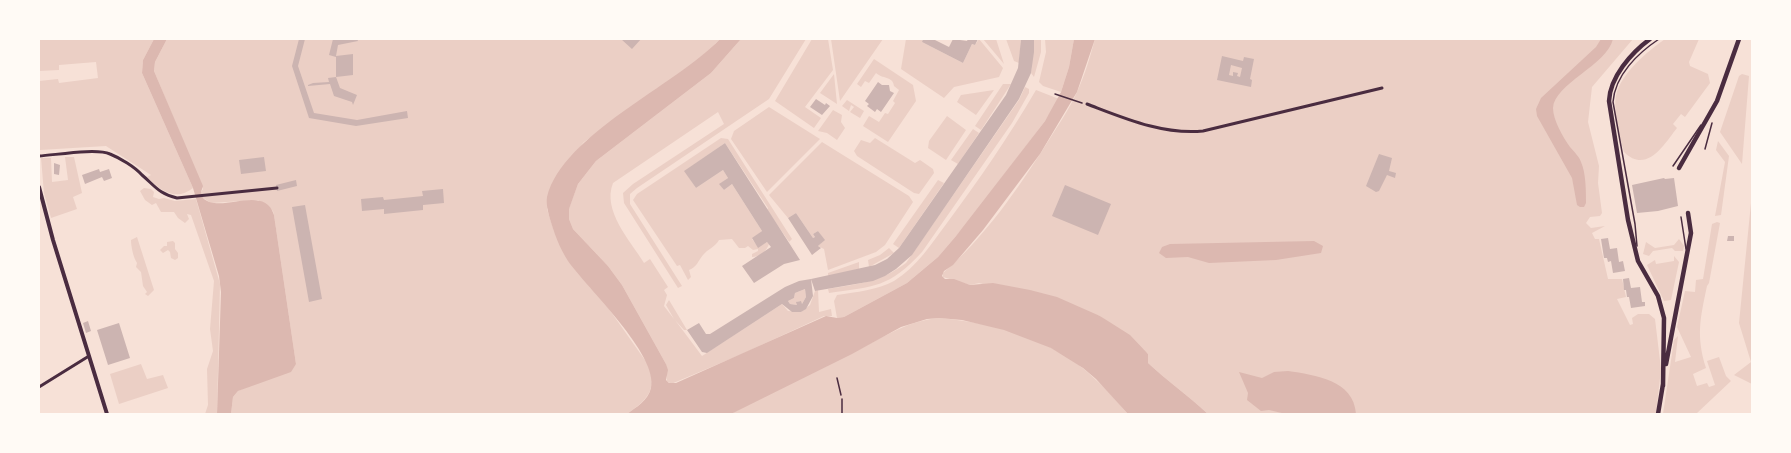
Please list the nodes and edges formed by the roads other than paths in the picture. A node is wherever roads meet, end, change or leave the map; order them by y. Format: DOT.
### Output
graph roads {
  1 [pos="1650,39"];
  2 [pos="1659,39"];
  3 [pos="1739,39"];
  4 [pos="1382,88"];
  5 [pos="1717,101"];
  6 [pos="1085,104"];
  7 [pos="1712,123"];
  8 [pos="1705,149"];
  9 [pos="39,156"];
  10 [pos="1673,166"];
  11 [pos="1679,168"];
  12 [pos="39,187"];
  13 [pos="277,188"];
  14 [pos="1688,213"];
  15 [pos="1681,217"];
  16 [pos="1687,256"];
  17 [pos="1638,261"];
  18 [pos="89,356"];
  19 [pos="1663,386"];
  20 [pos="39,387"];
  21 [pos="842,399"];
  22 [pos="107,414"];
  23 [pos="842,414"];
  24 [pos="1658,414"];
  1 -- 17 [label="highway"];
  2 -- 17 [label="lane"];
  3 -- 5 [label="highway"];
  4 -- 6 [label="street"];
  5 -- 10 [label="lane"];
  5 -- 11 [label="highway"];
  7 -- 8 [label="lane"];
  9 -- 13 [label="street"];
  12 -- 18 [label="main road"];
  14 -- 16 [label="highway"];
  15 -- 16 [label="lane"];
  16 -- 19 [label="highway"];
  17 -- 19 [label="highway"];
  18 -- 20 [label="street"];
  18 -- 22 [label="main road"];
  19 -- 24 [label="highway"];
  21 -- 23 [label="lane"];
}
